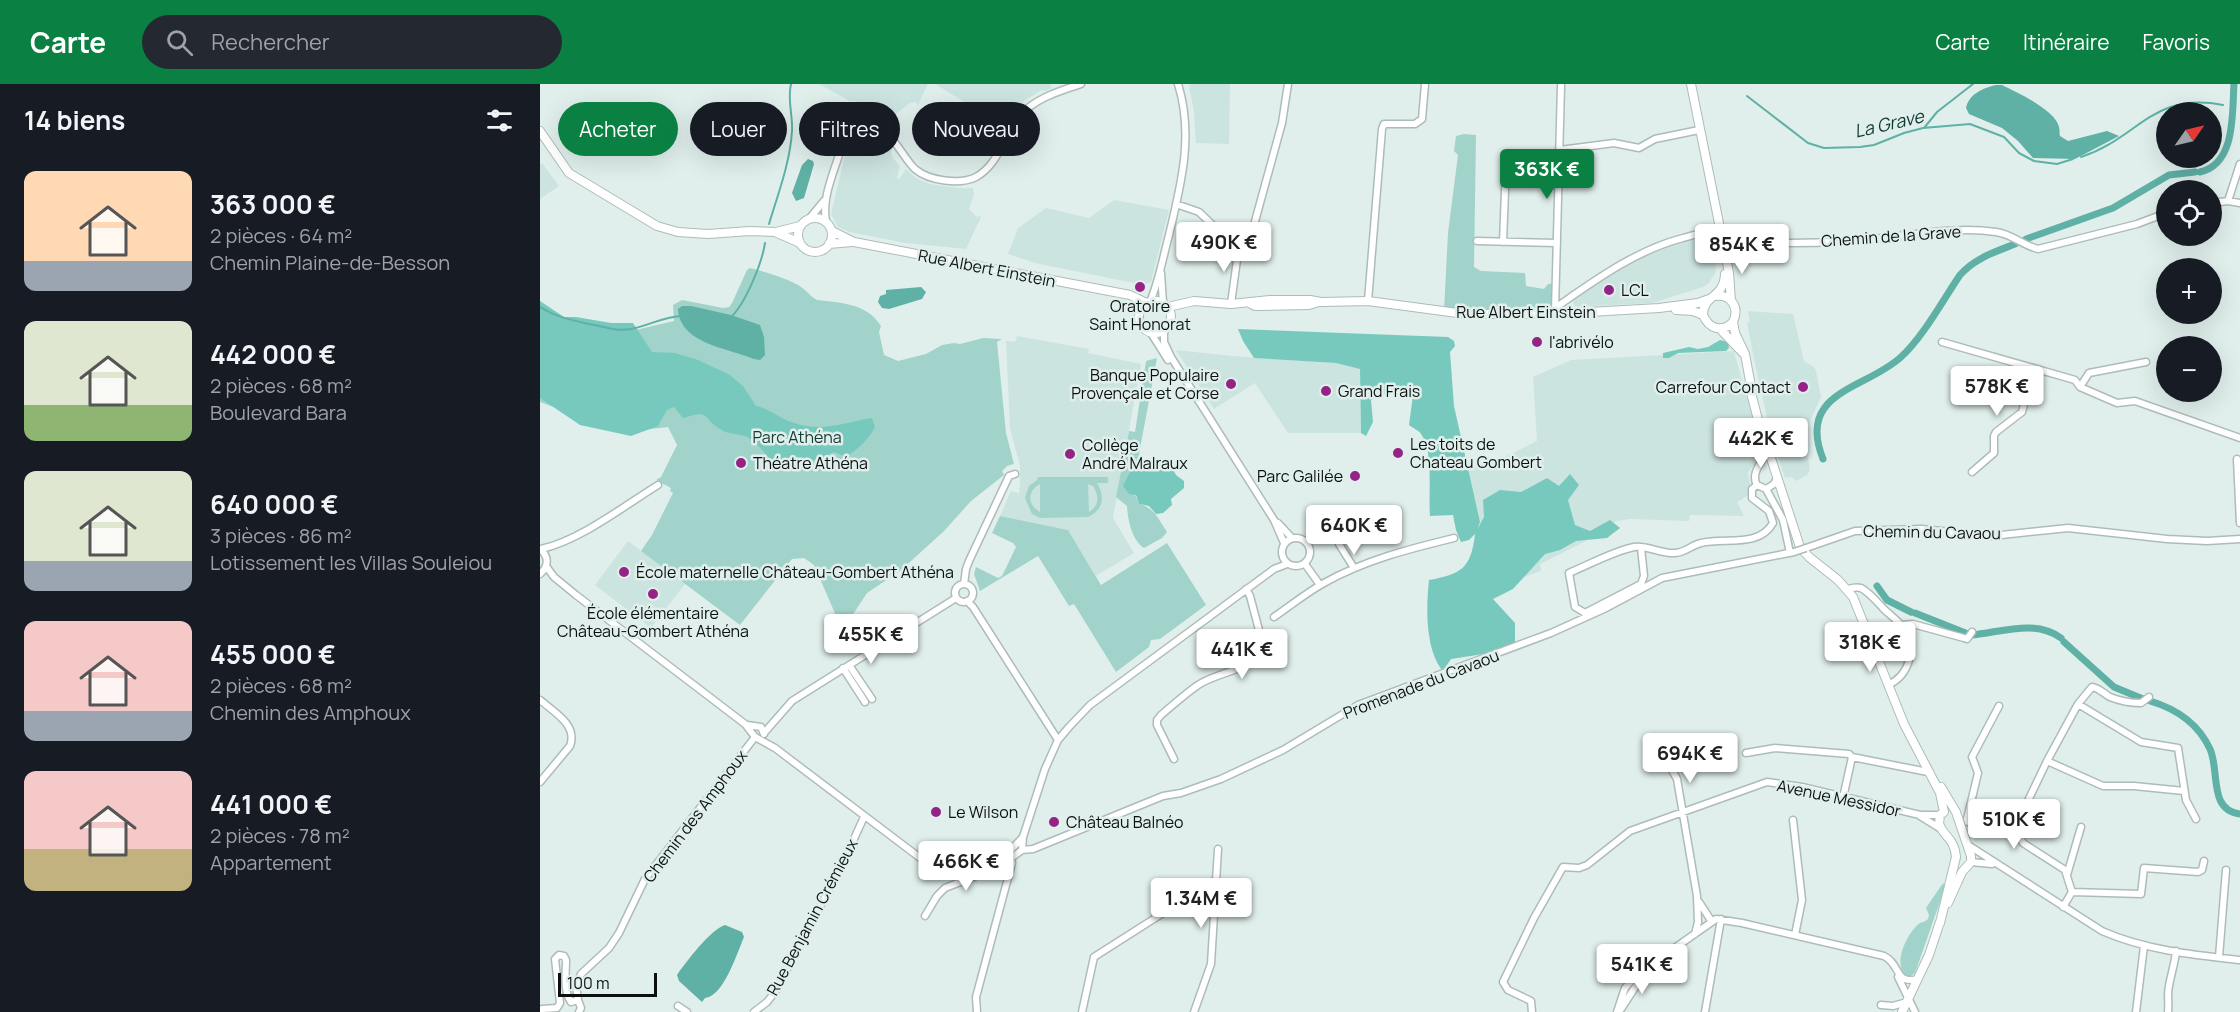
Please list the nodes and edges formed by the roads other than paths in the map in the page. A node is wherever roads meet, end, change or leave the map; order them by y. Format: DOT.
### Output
graph roads {
  1 [pos="1081,84"];
  2 [pos="1178,84"];
  3 [pos="1288,84"];
  4 [pos="1425,84"];
  5 [pos="1691,84"];
  6 [pos="1561,86"];
  7 [pos="1700,130"];
  8 [pos="540,131"];
  9 [pos="1560,150"];
  10 [pos="2240,164"];
  11 [pos="1506,166"];
  12 [pos="825,200"];
  13 [pos="2228,201"];
  14 [pos="2222,202"];
  15 [pos="2240,203"];
  16 [pos="1176,204"];
  17 [pos="2156,217"];
  18 [pos="809,219"];
  19 [pos="826,222"];
  20 [pos="800,226"];
  21 [pos="832,231"];
  22 [pos="776,232"];
  23 [pos="1721,233"];
  24 [pos="1477,241"];
  25 [pos="854,242"];
  26 [pos="1503,242"];
  27 [pos="800,243"];
  28 [pos="1557,243"];
  29 [pos="829,244"];
  30 [pos="1239,245"];
  31 [pos="1725,255"];
  32 [pos="1162,265"];
  33 [pos="1119,294"];
  34 [pos="1712,298"];
  35 [pos="1731,300"];
  36 [pos="1368,302"];
  37 [pos="1148,303"];
  38 [pos="1220,303"];
  39 [pos="1232,304"];
  40 [pos="1165,305"];
  41 [pos="1659,308"];
  42 [pos="1140,311"];
  43 [pos="1555,311"];
  44 [pos="1703,315"];
  45 [pos="1172,317"];
  46 [pos="1733,322"];
  47 [pos="1720,329"];
  48 [pos="1164,331"];
  49 [pos="1151,333"];
  50 [pos="1942,342"];
  51 [pos="1744,354"];
  52 [pos="2146,362"];
  53 [pos="2034,368"];
  54 [pos="2080,387"];
  55 [pos="1195,397"];
  56 [pos="2240,438"];
  57 [pos="1767,447"];
  58 [pos="2237,459"];
  59 [pos="1972,472"];
  60 [pos="1015,474"];
  61 [pos="1777,478"];
  62 [pos="658,485"];
  63 [pos="1757,486"];
  64 [pos="1766,489"];
  65 [pos="1398,510"];
  66 [pos="1274,519"];
  67 [pos="2240,523"];
  68 [pos="1292,538"];
  69 [pos="1315,538"];
  70 [pos="1454,538"];
  71 [pos="2240,539"];
  72 [pos="1305,541"];
  73 [pos="1284,543"];
  74 [pos="1339,544"];
  75 [pos="553,547"];
  76 [pos="1309,548"];
  77 [pos="1641,548"];
  78 [pos="540,549"];
  79 [pos="1798,550"];
  80 [pos="1282,556"];
  81 [pos="546,557"];
  82 [pos="1287,564"];
  83 [pos="1305,564"];
  84 [pos="546,566"];
  85 [pos="1354,568"];
  86 [pos="1274,569"];
  87 [pos="540,574"];
  88 [pos="554,577"];
  89 [pos="964,584"];
  90 [pos="1320,585"];
  91 [pos="1246,589"];
  92 [pos="1848,589"];
  93 [pos="957,598"];
  94 [pos="967,602"];
  95 [pos="1274,617"];
  96 [pos="1901,626"];
  97 [pos="1971,634"];
  98 [pos="846,667"];
  99 [pos="1888,685"];
  100 [pos="2147,699"];
  101 [pos="540,700"];
  102 [pos="868,700"];
  103 [pos="2078,704"];
  104 [pos="1999,706"];
  105 [pos="758,733"];
  106 [pos="1058,740"];
  107 [pos="1915,745"];
  108 [pos="1746,753"];
  109 [pos="1852,757"];
  110 [pos="1174,759"];
  111 [pos="2047,761"];
  112 [pos="1669,765"];
  113 [pos="1928,772"];
  114 [pos="540,782"];
  115 [pos="2184,791"];
  116 [pos="1843,798"];
  117 [pos="1956,812"];
  118 [pos="1683,814"];
  119 [pos="1942,814"];
  120 [pos="1920,816"];
  121 [pos="864,817"];
  122 [pos="2196,819"];
  123 [pos="1793,820"];
  124 [pos="2080,827"];
  125 [pos="2015,828"];
  126 [pos="1941,829"];
  127 [pos="1023,837"];
  128 [pos="1968,845"];
  129 [pos="1218,849"];
  130 [pos="1022,850"];
  131 [pos="1956,857"];
  132 [pos="1010,859"];
  133 [pos="2204,861"];
  134 [pos="1969,863"];
  135 [pos="2001,868"];
  136 [pos="2226,870"];
  137 [pos="2067,875"];
  138 [pos="1215,880"];
  139 [pos="2072,892"];
  140 [pos="1697,896"];
  141 [pos="2063,907"];
  142 [pos="925,916"];
  143 [pos="1721,919"];
  144 [pos="1712,922"];
  145 [pos="1940,923"];
  146 [pos="1695,934"];
  147 [pos="1795,935"];
  148 [pos="2144,946"];
  149 [pos="2176,951"];
  150 [pos="2219,957"];
  151 [pos="2240,960"];
  152 [pos="1894,968"];
  153 [pos="1918,979"];
  154 [pos="578,1000"];
  155 [pos="1908,1000"];
  156 [pos="540,1005"];
  157 [pos="678,1006"];
  158 [pos="551,1010"];
  159 [pos="540,1011"];
  160 [pos="579,1012"];
  161 [pos="687,1012"];
  162 [pos="754,1012"];
  163 [pos="977,1012"];
  164 [pos="1082,1012"];
  165 [pos="1194,1012"];
  166 [pos="1532,1012"];
  167 [pos="1617,1012"];
  168 [pos="1706,1012"];
  169 [pos="1892,1012"];
  170 [pos="1902,1012"];
  171 [pos="1916,1012"];
  172 [pos="2136,1012"];
  173 [pos="2168,1012"];
  1 -- 12 [label="street"];
  2 -- 16 [label="street"];
  3 -- 30 [label="street"];
  4 -- 36 [label="street"];
  5 -- 7 [label="street"];
  6 -- 9 [label="street"];
  7 -- 9 [label="street"];
  7 -- 23 [label="street"];
  8 -- 22 [label="street"];
  9 -- 28 [label="street"];
  10 -- 13 [label="street"];
  11 -- 26 [label="street"];
  12 -- 18 [label="street"];
  12 -- 19 [label="street"];
  13 -- 14 [label="street"];
  13 -- 15 [label="street"];
  16 -- 30 [label="street"];
  16 -- 32 [label="street"];
  17 -- 23 [label="street, Chemin de la Grave"];
  18 -- 19 [label="street"];
  18 -- 20 [label="street"];
  19 -- 21 [label="street"];
  20 -- 22 [label="street"];
  20 -- 27 [label="street"];
  21 -- 25 [label="street, Rue Albert Einstein"];
  21 -- 29 [label="street"];
  22 -- 27 [label="street"];
  23 -- 31 [label="street"];
  23 -- 43 [label="street, Chemin de la Grave"];
  24 -- 26 [label="street"];
  25 -- 29 [label="street, Rue Albert Einstein"];
  25 -- 33 [label="street, Rue Albert Einstein"];
  26 -- 28 [label="street"];
  27 -- 29 [label="street"];
  28 -- 43 [label="street"];
  30 -- 39 [label="street"];
  31 -- 34 [label="street"];
  31 -- 35 [label="street"];
  32 -- 37 [label="street"];
  32 -- 40 [label="street"];
  33 -- 37 [label="street, Rue Albert Einstein"];
  33 -- 42 [label="street, Rue Albert Einstein"];
  34 -- 35 [label="street"];
  34 -- 41 [label="street, Rue Albert Einstein"];
  34 -- 44 [label="street"];
  35 -- 46 [label="street"];
  36 -- 39 [label="street, Rue Albert Einstein"];
  36 -- 43 [label="street, Rue Albert Einstein"];
  37 -- 40 [label="street"];
  37 -- 42 [label="street"];
  38 -- 39 [label="street, Rue Albert Einstein"];
  38 -- 40 [label="street, Rue Albert Einstein"];
  38 -- 45 [label="street, Rue Albert Einstein"];
  40 -- 45 [label="street"];
  41 -- 43 [label="street, Rue Albert Einstein"];
  41 -- 44 [label="street, Rue Albert Einstein"];
  42 -- 49 [label="street"];
  44 -- 47 [label="street"];
  45 -- 48 [label="street"];
  46 -- 47 [label="street"];
  46 -- 51 [label="street"];
  47 -- 51 [label="street"];
  48 -- 49 [label="street"];
  48 -- 55 [label="street"];
  49 -- 55 [label="street"];
  50 -- 53 [label="street"];
  51 -- 57 [label="street"];
  52 -- 54 [label="street"];
  53 -- 54 [label="street"];
  53 -- 59 [label="street"];
  54 -- 56 [label="street"];
  55 -- 66 [label="street"];
  57 -- 61 [label="street"];
  57 -- 63 [label="street"];
  58 -- 67 [label="street"];
  60 -- 89 [label="street"];
  61 -- 64 [label="street"];
  61 -- 79 [label="street"];
  62 -- 75 [label="street"];
  63 -- 64 [label="street"];
  63 -- 77 [label="street"];
  64 -- 79 [label="street"];
  65 -- 69 [label="street"];
  66 -- 68 [label="street"];
  66 -- 73 [label="street"];
  68 -- 72 [label="street"];
  68 -- 73 [label="street"];
  69 -- 72 [label="street"];
  69 -- 76 [label="street"];
  70 -- 85 [label="street"];
  71 -- 79 [label="street, Chemin du Cavaou"];
  72 -- 76 [label="street"];
  73 -- 80 [label="street"];
  74 -- 85 [label="street"];
  75 -- 78 [label="street"];
  75 -- 81 [label="street"];
  76 -- 83 [label="street"];
  77 -- 77 [label="street"];
  78 -- 81 [label="street"];
  79 -- 92 [label="street"];
  79 -- 130 [label="street, Promenade du Cavaou"];
  80 -- 82 [label="street"];
  80 -- 86 [label="street"];
  81 -- 84 [label="street"];
  82 -- 83 [label="street"];
  82 -- 86 [label="street"];
  83 -- 90 [label="street"];
  84 -- 87 [label="street"];
  84 -- 88 [label="street"];
  85 -- 90 [label="street"];
  86 -- 91 [label="street"];
  87 -- 88 [label="street"];
  88 -- 105 [label="street"];
  89 -- 93 [label="street"];
  89 -- 94 [label="street"];
  90 -- 95 [label="street"];
  91 -- 106 [label="street"];
  91 -- 110 [label="street"];
  92 -- 96 [label="street"];
  92 -- 99 [label="street"];
  93 -- 94 [label="street"];
  93 -- 98 [label="street, Chemin des Amphoux"];
  94 -- 106 [label="street"];
  96 -- 97 [label="street"];
  96 -- 99 [label="street"];
  98 -- 102 [label="street"];
  98 -- 105 [label="street, Chemin des Amphoux"];
  99 -- 107 [label="street"];
  100 -- 103 [label="street"];
  101 -- 114 [label="street"];
  103 -- 111 [label="street"];
  103 -- 115 [label="street"];
  104 -- 125 [label="street"];
  105 -- 121 [label="street"];
  105 -- 154 [label="street, Chemin des Amphoux"];
  106 -- 127 [label="street"];
  107 -- 113 [label="street"];
  107 -- 117 [label="street"];
  108 -- 109 [label="street"];
  109 -- 113 [label="street"];
  109 -- 116 [label="street"];
  111 -- 115 [label="street"];
  111 -- 125 [label="street"];
  112 -- 118 [label="street"];
  113 -- 119 [label="street"];
  115 -- 122 [label="street"];
  116 -- 118 [label="street, Avenue Messidor"];
  116 -- 120 [label="street, Avenue Messidor"];
  117 -- 119 [label="street"];
  117 -- 128 [label="street"];
  118 -- 140 [label="street"];
  118 -- 166 [label="street, Avenue Messidor"];
  119 -- 120 [label="street, Avenue Messidor"];
  119 -- 126 [label="street"];
  120 -- 126 [label="street, Avenue Messidor"];
  121 -- 132 [label="street"];
  121 -- 162 [label="street, Rue Benjamin Crémieux"];
  123 -- 147 [label="street"];
  124 -- 137 [label="street"];
  125 -- 137 [label="street"];
  126 -- 131 [label="street"];
  127 -- 130 [label="street"];
  127 -- 132 [label="street"];
  128 -- 134 [label="street"];
  128 -- 135 [label="street"];
  129 -- 138 [label="street"];
  130 -- 132 [label="street"];
  131 -- 134 [label="street"];
  131 -- 145 [label="street"];
  132 -- 142 [label="street"];
  132 -- 163 [label="street"];
  133 -- 139 [label="street"];
  134 -- 135 [label="street"];
  134 -- 145 [label="street"];
  135 -- 141 [label="street"];
  136 -- 150 [label="street"];
  137 -- 139 [label="street"];
  138 -- 164 [label="street"];
  138 -- 165 [label="street"];
  139 -- 141 [label="street"];
  140 -- 144 [label="street"];
  140 -- 146 [label="street"];
  141 -- 148 [label="street"];
  143 -- 144 [label="street"];
  143 -- 147 [label="street"];
  143 -- 168 [label="street"];
  144 -- 146 [label="street"];
  145 -- 153 [label="street"];
  146 -- 167 [label="street"];
  147 -- 152 [label="street"];
  148 -- 149 [label="street"];
  148 -- 172 [label="street"];
  149 -- 150 [label="street"];
  149 -- 173 [label="street"];
  150 -- 151 [label="street"];
  152 -- 153 [label="street"];
  152 -- 155 [label="street"];
  153 -- 155 [label="street"];
  154 -- 158 [label="street"];
  154 -- 160 [label="street"];
  155 -- 169 [label="street"];
  155 -- 170 [label="street"];
  155 -- 171 [label="street"];
  156 -- 158 [label="street"];
  157 -- 161 [label="street"];
  158 -- 159 [label="street"];
}
